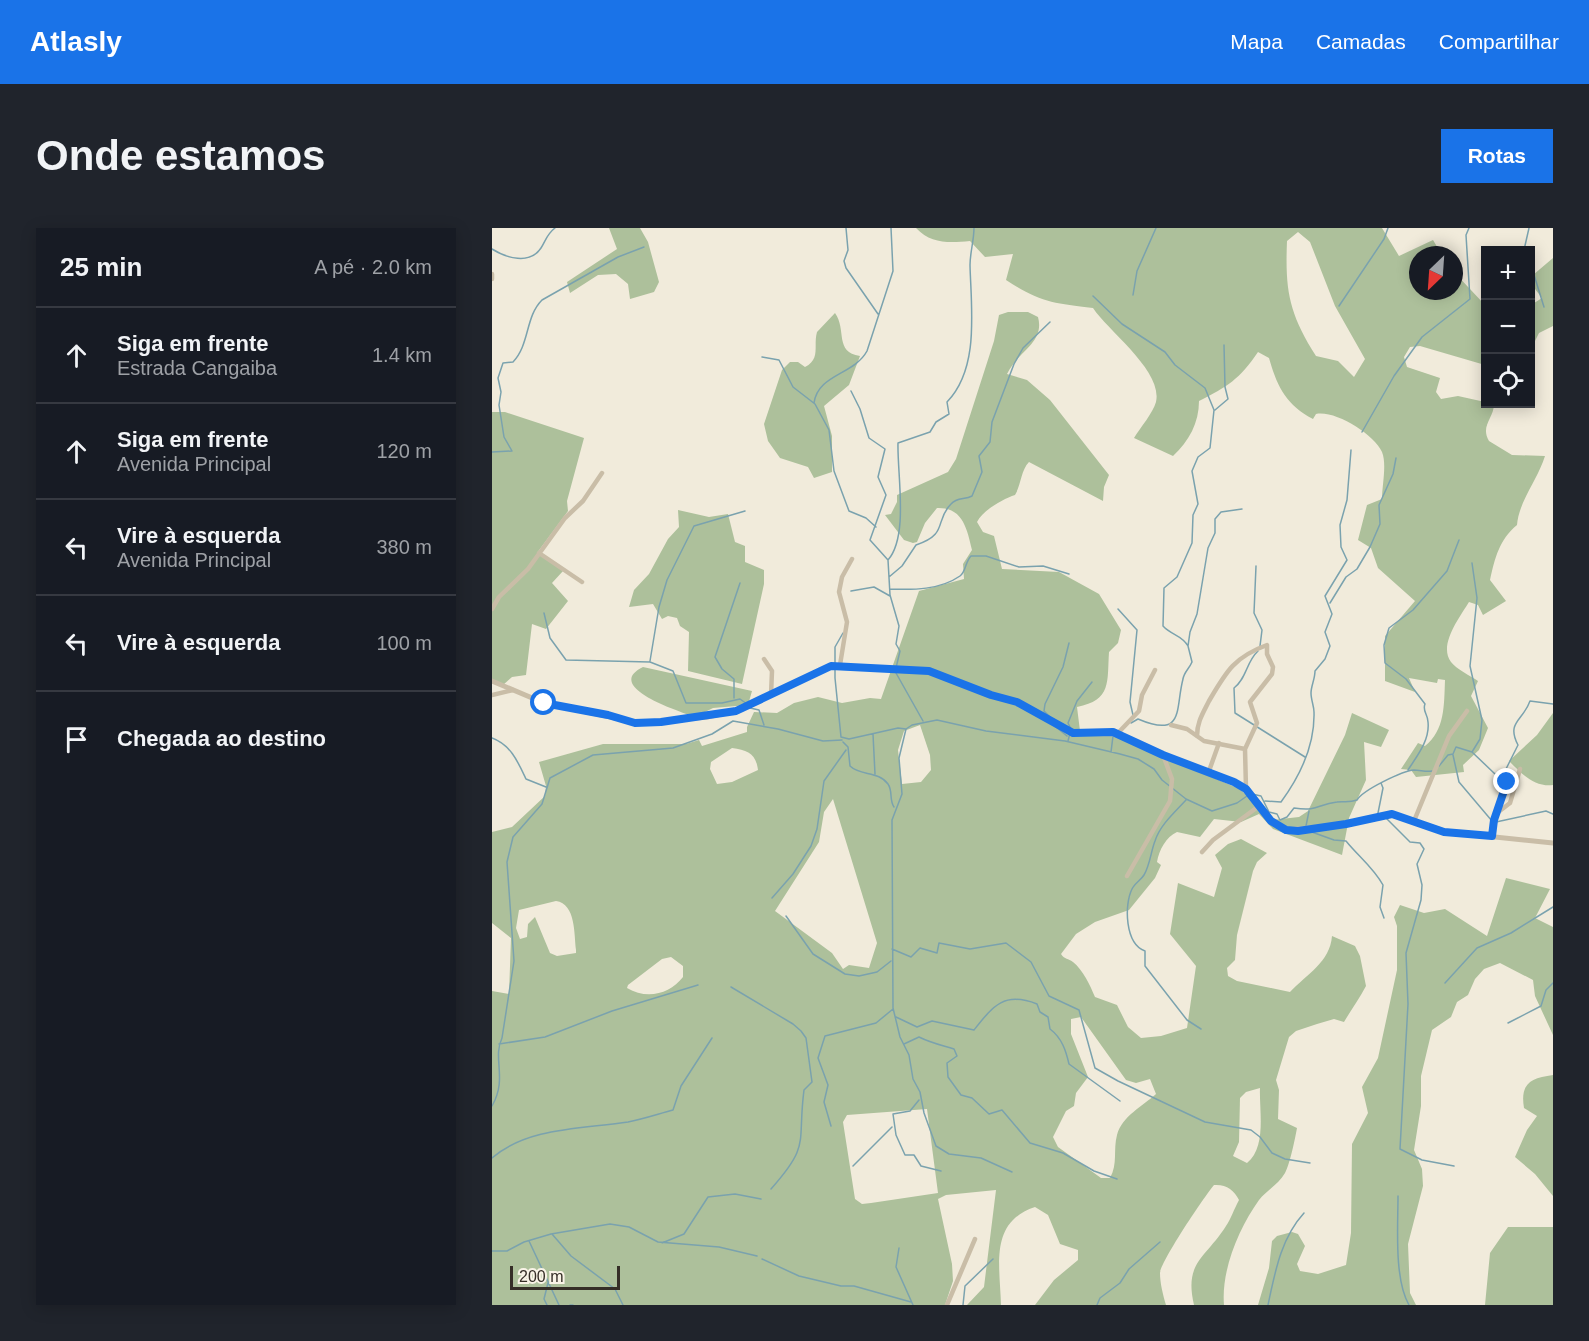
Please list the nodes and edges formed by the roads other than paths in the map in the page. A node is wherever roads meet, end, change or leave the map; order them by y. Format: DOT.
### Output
graph roads {
  1 [pos="492,274"];
  2 [pos="492,279"];
  3 [pos="602,473"];
  4 [pos="539,553"];
  5 [pos="852,559"];
  6 [pos="582,582"];
  7 [pos="492,609"];
  8 [pos="764,659"];
  9 [pos="840,665"];
  10 [pos="1155,670"];
  11 [pos="492,681"];
  12 [pos="513,690"];
  13 [pos="492,694"];
  14 [pos="771,696"];
  15 [pos="1467,711"];
  16 [pos="1171,725"];
  17 [pos="1117,734"];
  18 [pos="1197,736"];
  19 [pos="1219,743"];
  20 [pos="1245,749"];
  21 [pos="1163,755"];
  22 [pos="1520,769"];
  23 [pos="1209,771"];
  24 [pos="1507,782"];
  25 [pos="1246,789"];
  26 [pos="1259,806"];
  27 [pos="1497,813"];
  28 [pos="1414,821"];
  29 [pos="1492,836"];
  30 [pos="1553,843"];
  31 [pos="1202,852"];
  32 [pos="1127,876"];
  33 [pos="975,1239"];
  34 [pos="947,1305"];
  1 -- 2 [label="street"];
  3 -- 4 [label="street"];
  4 -- 6 [label="street"];
  4 -- 7 [label="street"];
  5 -- 9 [label="street"];
  8 -- 14 [label="street"];
  9 -- 14 [label="street"];
  9 -- 17 [label="street"];
  10 -- 17 [label="street"];
  11 -- 12 [label="street"];
  12 -- 13 [label="street"];
  12 -- 14 [label="street"];
  15 -- 28 [label="street"];
  16 -- 18 [label="street"];
  17 -- 21 [label="street"];
  18 -- 19 [label="street"];
  18 -- 20 [label="street"];
  19 -- 20 [label="street"];
  19 -- 23 [label="street"];
  20 -- 25 [label="street"];
  21 -- 23 [label="street"];
  21 -- 32 [label="street"];
  22 -- 27 [label="street"];
  23 -- 25 [label="street"];
  24 -- 27 [label="street"];
  25 -- 26 [label="street"];
  26 -- 28 [label="street"];
  26 -- 31 [label="street"];
  27 -- 29 [label="street"];
  28 -- 29 [label="street"];
  29 -- 30 [label="street"];
  33 -- 34 [label="street"];
}
